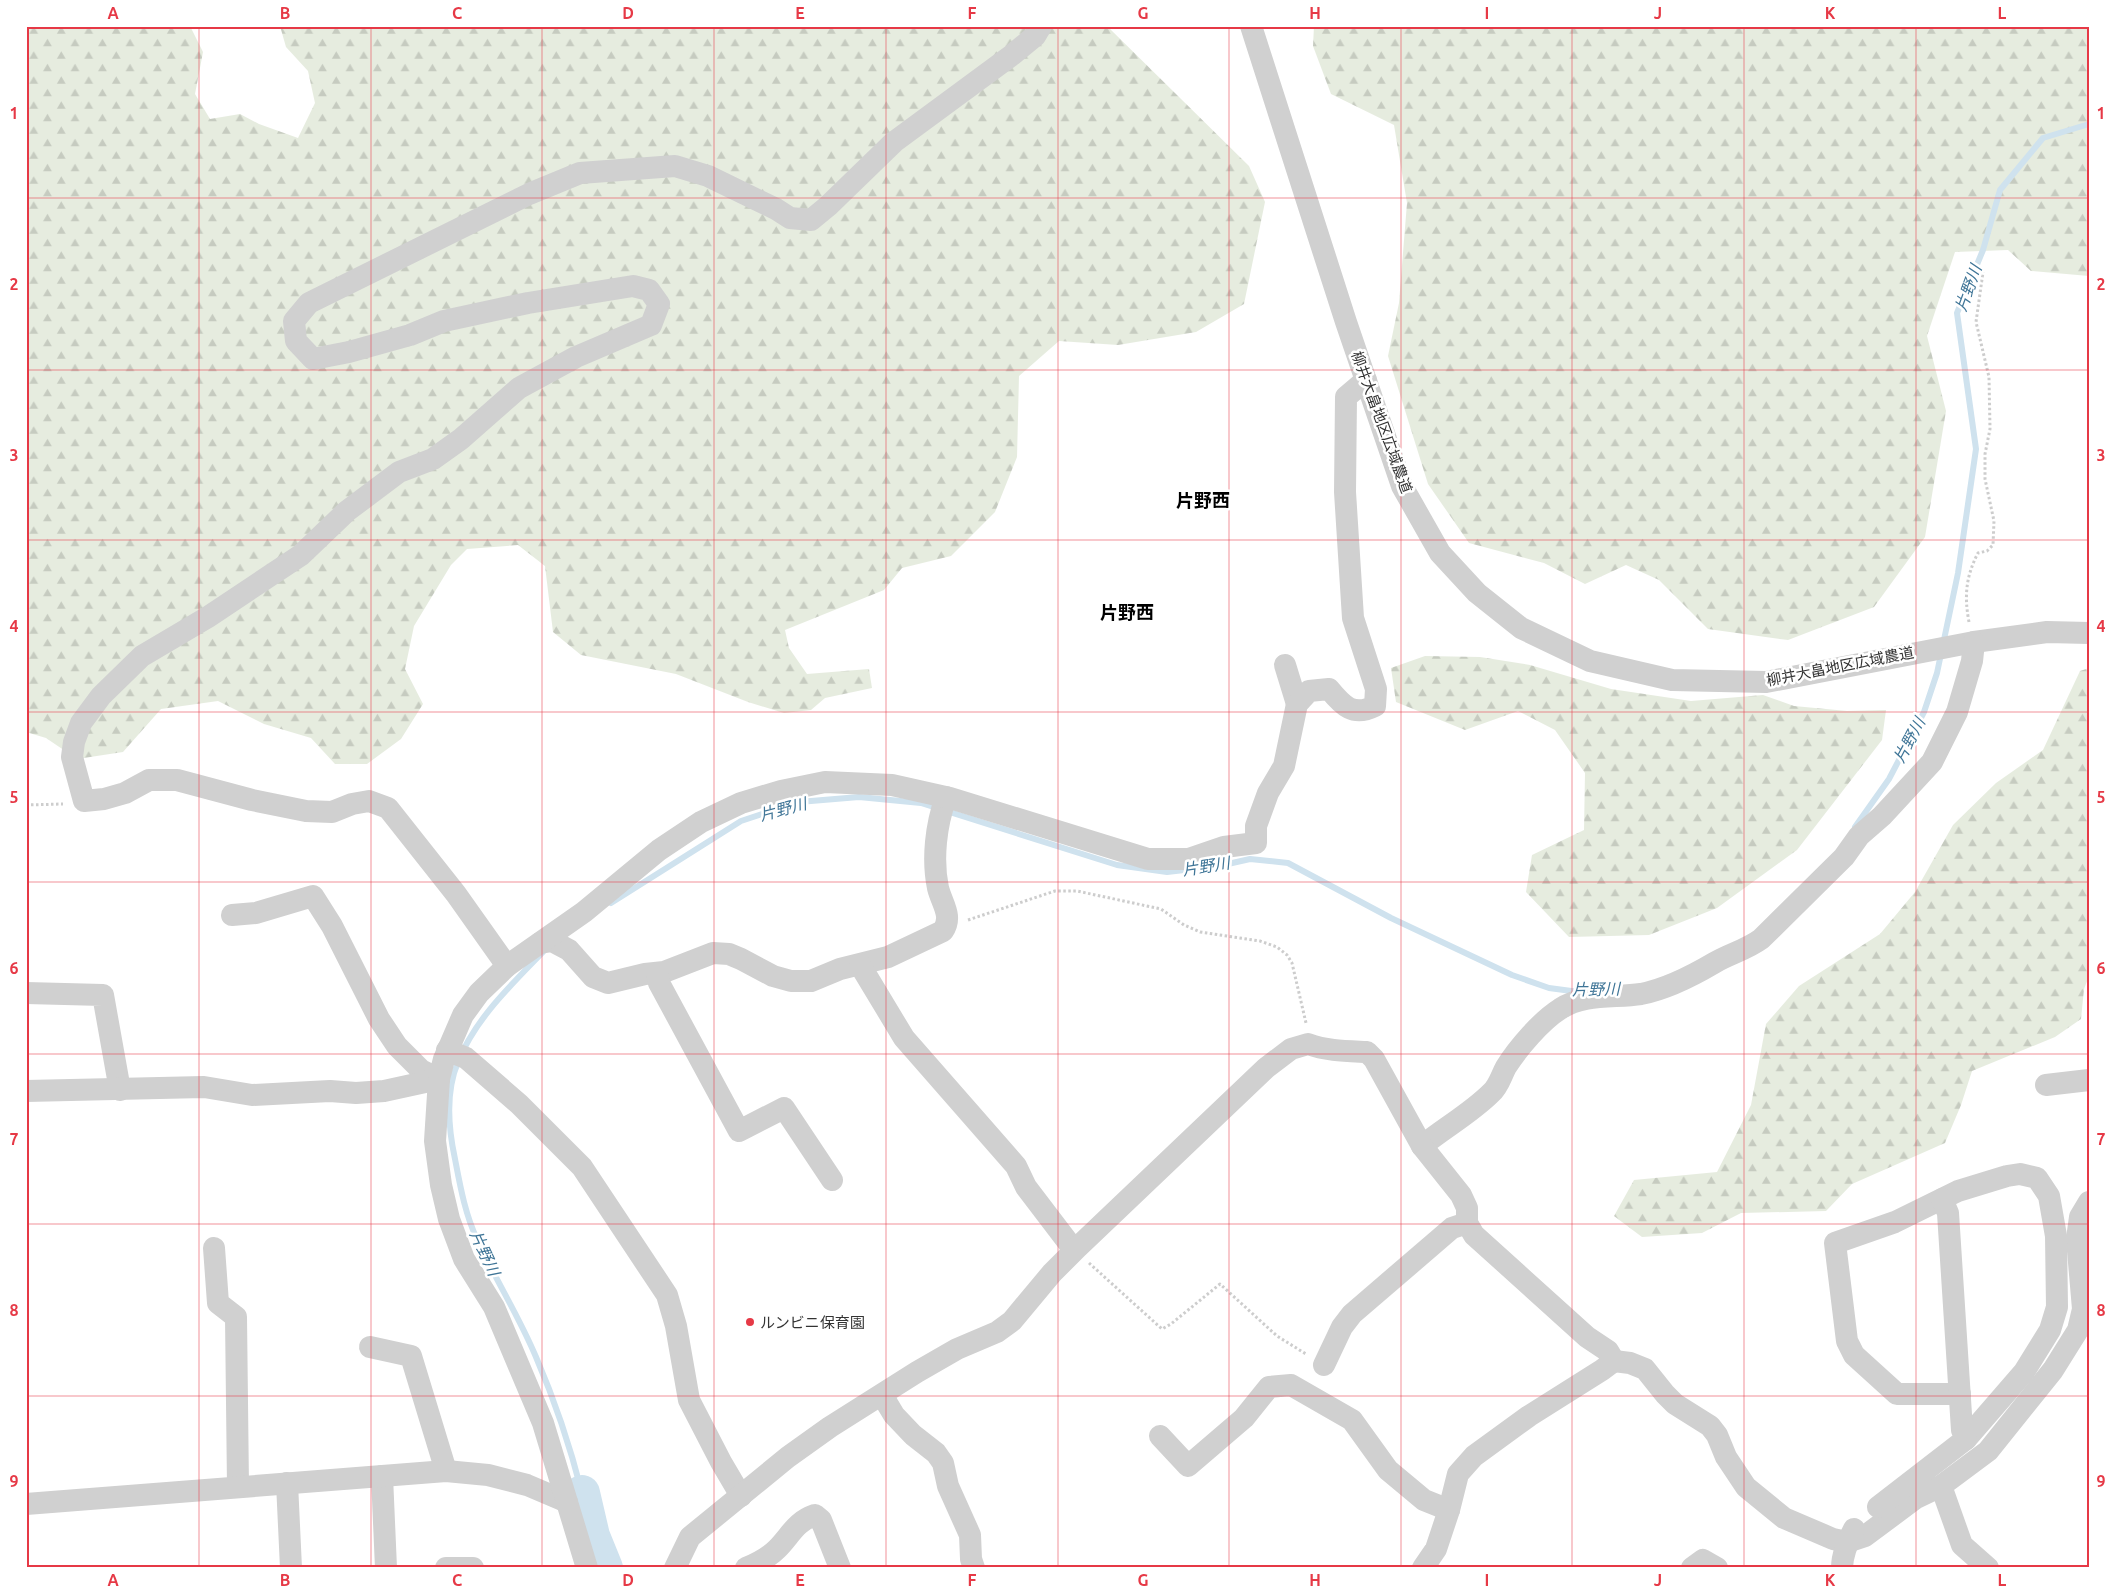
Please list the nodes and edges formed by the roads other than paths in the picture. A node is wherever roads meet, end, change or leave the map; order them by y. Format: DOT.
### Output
graph roads {
  1 [pos="1041,26"];
  2 [pos="1251,26"];
  3 [pos="1366,380"];
  4 [pos="2089,634"];
  5 [pos="1964,644"];
  6 [pos="1285,665"];
  7 [pos="1297,704"];
  8 [pos="944,804"];
  9 [pos="232,915"];
  10 [pos="540,943"];
  11 [pos="860,965"];
  12 [pos="507,966"];
  13 [pos="657,973"];
  14 [pos="26,993"];
  15 [pos="455,1054"];
  16 [pos="439,1079"];
  17 [pos="2089,1080"];
  18 [pos="2046,1085"];
  19 [pos="120,1090"];
  20 [pos="26,1091"];
  21 [pos="1422,1146"];
  22 [pos="832,1180"];
  23 [pos="1942,1199"];
  24 [pos="2089,1202"];
  25 [pos="1467,1223"];
  26 [pos="214,1248"];
  27 [pos="1074,1250"];
  28 [pos="370,1348"];
  29 [pos="1614,1360"];
  30 [pos="1324,1365"];
  31 [pos="1960,1394"];
  32 [pos="882,1395"];
  33 [pos="1160,1436"];
  34 [pos="1966,1439"];
  35 [pos="446,1471"];
  36 [pos="382,1476"];
  37 [pos="287,1484"];
  38 [pos="1941,1486"];
  39 [pos="238,1488"];
  40 [pos="741,1496"];
  41 [pos="567,1502"];
  42 [pos="26,1504"];
  43 [pos="1449,1510"];
  44 [pos="1847,1542"];
  45 [pos="291,1568"];
  46 [pos="386,1568"];
  47 [pos="446,1568"];
  48 [pos="474,1568"];
  49 [pos="587,1568"];
  50 [pos="675,1568"];
  51 [pos="746,1568"];
  52 [pos="840,1568"];
  53 [pos="974,1568"];
  54 [pos="1423,1568"];
  55 [pos="1692,1568"];
  56 [pos="1716,1568"];
  57 [pos="1842,1568"];
  58 [pos="1988,1568"];
  1 -- 12 [label="street"];
  2 -- 3 [label="street, 柳井大畠地区広域農道"];
  3 -- 5 [label="street, 柳井大畠地区広域農道"];
  3 -- 7 [label="street"];
  4 -- 5 [label="street, 柳井大畠地区広域農道"];
  5 -- 21 [label="street"];
  6 -- 7 [label="street"];
  7 -- 8 [label="street"];
  8 -- 10 [label="street"];
  8 -- 11 [label="street"];
  9 -- 16 [label="street"];
  10 -- 12 [label="street"];
  10 -- 13 [label="street"];
  11 -- 13 [label="street"];
  11 -- 27 [label="street"];
  12 -- 15 [label="street"];
  13 -- 22 [label="street"];
  14 -- 19 [label="street"];
  15 -- 16 [label="street"];
  15 -- 40 [label="street"];
  16 -- 19 [label="street"];
  16 -- 41 [label="street"];
  17 -- 18 [label="street"];
  19 -- 20 [label="street"];
  21 -- 25 [label="street"];
  21 -- 27 [label="street"];
  23 -- 31 [label="street"];
  23 -- 31 [label="street"];
  23 -- 34 [label="street"];
  24 -- 38 [label="street"];
  25 -- 29 [label="street"];
  25 -- 30 [label="street"];
  26 -- 39 [label="street"];
  27 -- 32 [label="street"];
  28 -- 35 [label="street"];
  29 -- 43 [label="street"];
  29 -- 44 [label="street"];
  31 -- 34 [label="street"];
  32 -- 40 [label="street"];
  32 -- 53 [label="street"];
  33 -- 43 [label="street"];
  34 -- 44 [label="street"];
  35 -- 36 [label="street"];
  35 -- 41 [label="street"];
  36 -- 37 [label="street"];
  36 -- 46 [label="street"];
  37 -- 39 [label="street"];
  37 -- 45 [label="street"];
  38 -- 44 [label="street"];
  38 -- 58 [label="street"];
  39 -- 42 [label="street"];
  40 -- 50 [label="street"];
  41 -- 49 [label="street"];
  43 -- 54 [label="street"];
  44 -- 57 [label="street"];
  47 -- 48 [label="street"];
  51 -- 52 [label="street"];
  55 -- 56 [label="street"];
}
